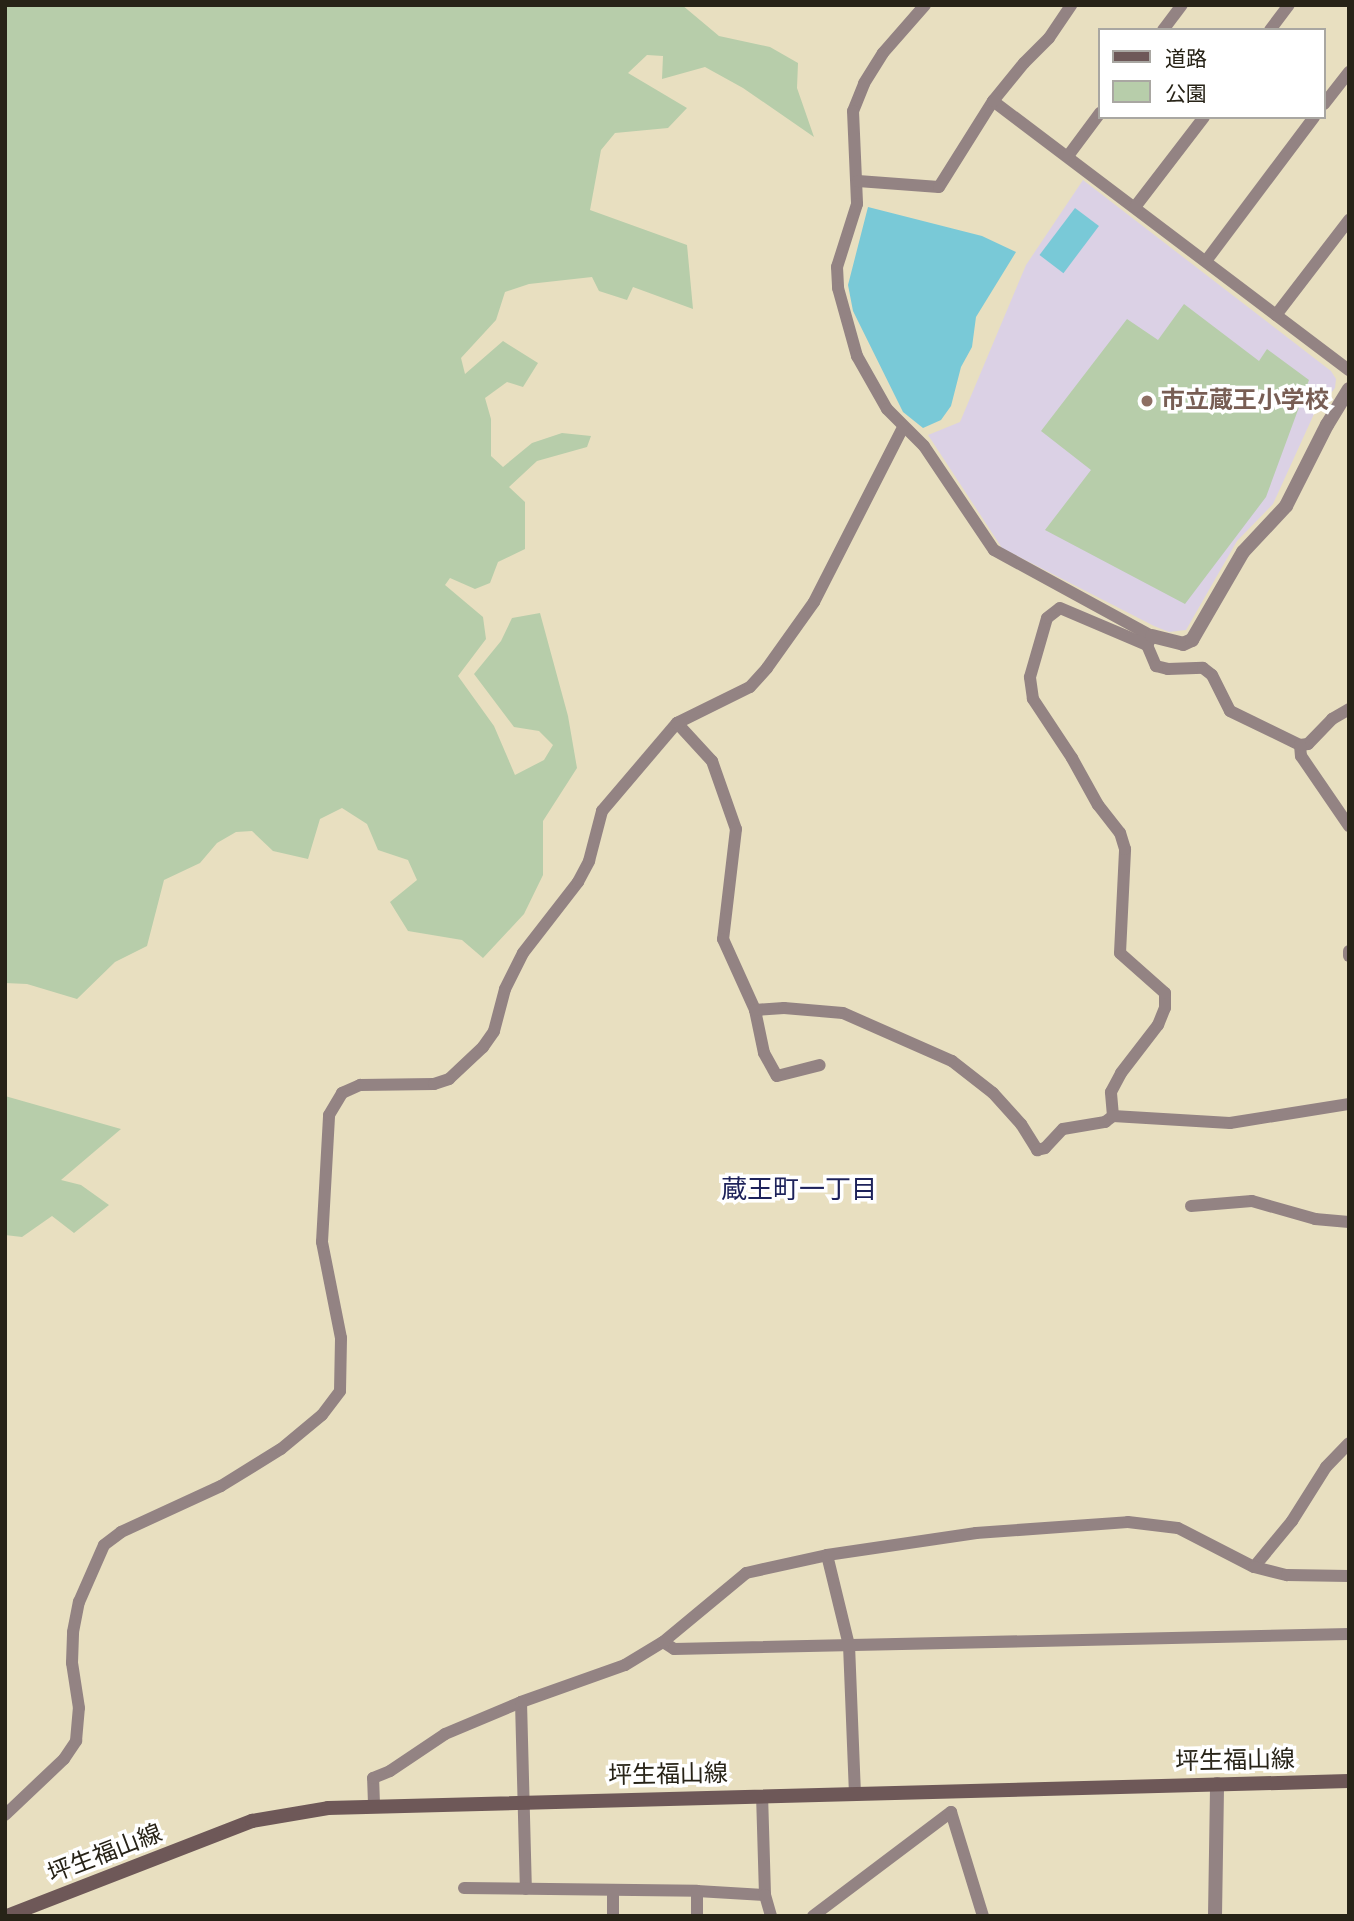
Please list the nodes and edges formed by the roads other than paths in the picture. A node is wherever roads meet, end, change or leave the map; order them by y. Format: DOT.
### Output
graph roads {
  1 [pos="925,5"];
  2 [pos="1071,5"];
  3 [pos="1182,5"];
  4 [pos="1289,5"];
  5 [pos="1165,28"];
  6 [pos="1272,28"];
  7 [pos="1349,72"];
  8 [pos="993,101"];
  9 [pos="1326,101"];
  10 [pos="1098,116"];
  11 [pos="1202,119"];
  12 [pos="1312,119"];
  13 [pos="1068,156"];
  14 [pos="858,181"];
  15 [pos="1135,207"];
  16 [pos="1349,220"];
  17 [pos="1206,261"];
  18 [pos="1276,315"];
  19 [pos="1349,370"];
  20 [pos="1349,389"];
  21 [pos="903,426"];
  22 [pos="1150,641"];
  23 [pos="1349,709"];
  24 [pos="677,723"];
  25 [pos="1300,746"];
  26 [pos="1349,825"];
  27 [pos="755,1010"];
  28 [pos="820,1065"];
  29 [pos="1349,1104"];
  30 [pos="1112,1116"];
  31 [pos="1191,1206"];
  32 [pos="1349,1222"];
  33 [pos="1349,1443"];
  34 [pos="827,1555"];
  35 [pos="1254,1567"];
  36 [pos="1349,1576"];
  37 [pos="1349,1634"];
  38 [pos="663,1642"];
  39 [pos="849,1645"];
  40 [pos="521,1702"];
  41 [pos="1349,1781"];
  42 [pos="1217,1784"];
  43 [pos="855,1793"];
  44 [pos="762,1796"];
  45 [pos="523,1802"];
  46 [pos="374,1804"];
  47 [pos="5,1815"];
  48 [pos="464,1888"];
  49 [pos="526,1889"];
  50 [pos="613,1890"];
  51 [pos="697,1891"];
  52 [pos="765,1895"];
  53 [pos="7,1916"];
  54 [pos="613,1916"];
  55 [pos="697,1916"];
  56 [pos="771,1916"];
  57 [pos="813,1916"];
  58 [pos="983,1916"];
  59 [pos="1215,1916"];
  1 -- 14 [label="street"];
  2 -- 8 [label="street"];
  3 -- 5 [label="street"];
  4 -- 6 [label="street"];
  7 -- 9 [label="street"];
  8 -- 13 [label="street"];
  8 -- 14 [label="street"];
  10 -- 13 [label="street"];
  11 -- 15 [label="street"];
  12 -- 17 [label="street"];
  13 -- 15 [label="street"];
  14 -- 21 [label="street"];
  15 -- 17 [label="street"];
  16 -- 18 [label="street"];
  17 -- 18 [label="street"];
  18 -- 19 [label="street"];
  20 -- 22 [label="street"];
  21 -- 22 [label="street"];
  21 -- 24 [label="street"];
  22 -- 25 [label="street"];
  22 -- 30 [label="street"];
  23 -- 25 [label="street"];
  24 -- 27 [label="street"];
  24 -- 47 [label="street"];
  25 -- 26 [label="street"];
  27 -- 28 [label="street"];
  27 -- 30 [label="street"];
  29 -- 30 [label="street"];
  31 -- 32 [label="street"];
  33 -- 35 [label="street"];
  34 -- 35 [label="street"];
  34 -- 38 [label="street"];
  34 -- 39 [label="street"];
  35 -- 36 [label="street"];
  37 -- 39 [label="street"];
  38 -- 39 [label="street"];
  38 -- 40 [label="street"];
  39 -- 43 [label="street"];
  40 -- 45 [label="street"];
  40 -- 46 [label="street"];
  41 -- 42 [label="main road, 坪生福山線"];
  42 -- 43 [label="main road, 坪生福山線"];
  42 -- 59 [label="street"];
  43 -- 44 [label="main road, 坪生福山線"];
  44 -- 45 [label="main road, 坪生福山線"];
  44 -- 52 [label="street"];
  45 -- 46 [label="main road, 坪生福山線"];
  45 -- 49 [label="street"];
  46 -- 53 [label="main road, 坪生福山線"];
  48 -- 49 [label="street"];
  49 -- 50 [label="street"];
  50 -- 51 [label="street"];
  50 -- 54 [label="street"];
  51 -- 52 [label="street"];
  51 -- 55 [label="street"];
  52 -- 56 [label="street"];
  57 -- 58 [label="street"];
}
